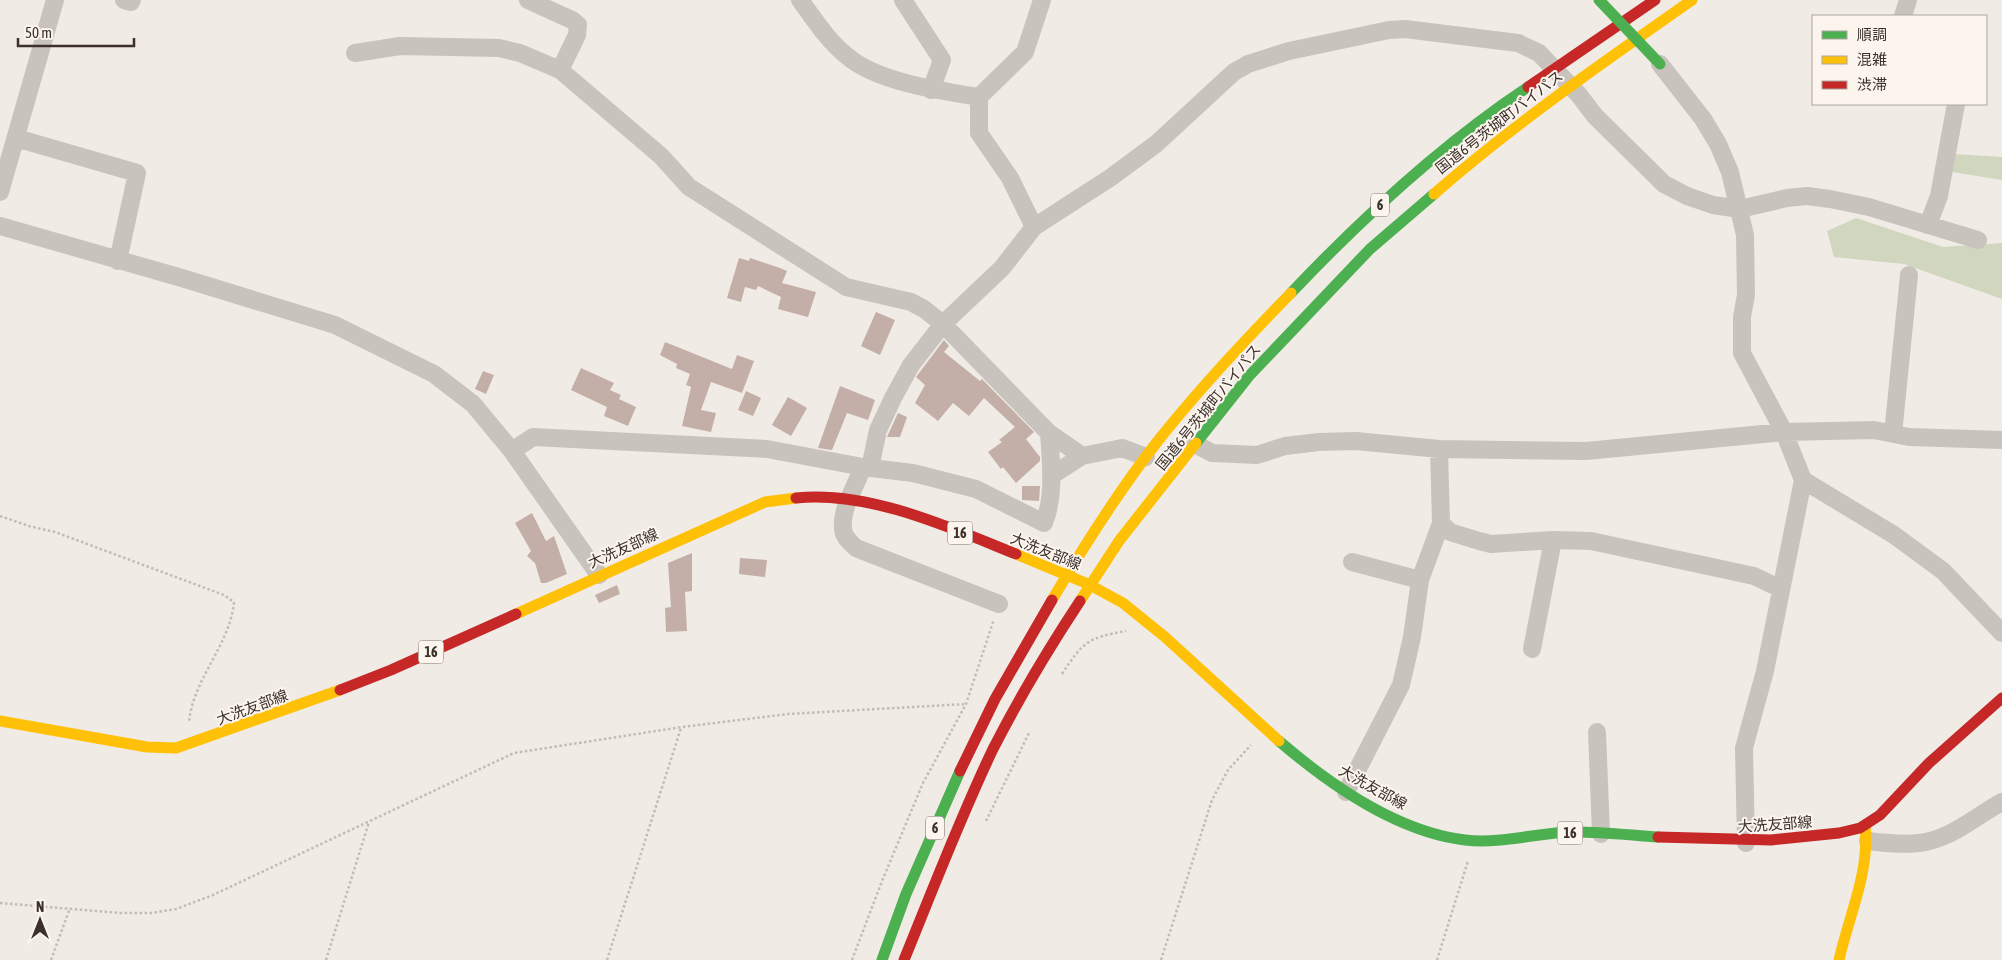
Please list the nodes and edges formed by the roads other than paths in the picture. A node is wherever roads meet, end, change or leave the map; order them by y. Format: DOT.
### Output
graph roads {
  1 [pos="55,0"];
  2 [pos="124,0"];
  3 [pos="132,0"];
  4 [pos="528,0"];
  5 [pos="800,0"];
  6 [pos="903,0"];
  7 [pos="1042,0"];
  8 [pos="1599,0"];
  9 [pos="1655,0"];
  10 [pos="1692,0"];
  11 [pos="1908,0"];
  12 [pos="1903,15"];
  13 [pos="355,53"];
  14 [pos="1660,64"];
  15 [pos="1555,69"];
  16 [pos="560,70"];
  17 [pos="1570,85"];
  18 [pos="931,90"];
  19 [pos="979,97"];
  20 [pos="1956,105"];
  21 [pos="16,138"];
  22 [pos="0,192"];
  23 [pos="1740,209"];
  24 [pos="1928,225"];
  25 [pos="0,226"];
  26 [pos="1034,227"];
  27 [pos="1978,240"];
  28 [pos="118,261"];
  29 [pos="1909,275"];
  30 [pos="943,324"];
  31 [pos="1784,432"];
  32 [pos="1049,433"];
  33 [pos="1893,434"];
  34 [pos="2002,440"];
  35 [pos="1195,444"];
  36 [pos="1439,449"];
  37 [pos="512,451"];
  38 [pos="1082,456"];
  39 [pos="1146,456"];
  40 [pos="866,468"];
  41 [pos="1051,476"];
  42 [pos="1804,480"];
  43 [pos="849,502"];
  44 [pos="1441,523"];
  45 [pos="1553,540"];
  46 [pos="1352,562"];
  47 [pos="1067,574"];
  48 [pos="599,575"];
  49 [pos="1420,580"];
  50 [pos="1090,586"];
  51 [pos="1781,589"];
  52 [pos="999,604"];
  53 [pos="2002,633"];
  54 [pos="1532,649"];
  55 [pos="2002,698"];
  56 [pos="0,721"];
  57 [pos="1597,732"];
  58 [pos="1346,792"];
  59 [pos="2002,802"];
  60 [pos="1601,834"];
  61 [pos="1866,834"];
  62 [pos="1746,843"];
  63 [pos="882,960"];
  64 [pos="904,960"];
  65 [pos="1839,960"];
  1 -- 21 [label="street"];
  2 -- 3 [label="street"];
  4 -- 16 [label="street"];
  5 -- 18 [label="street"];
  6 -- 18 [label="street"];
  7 -- 19 [label="street"];
  8 -- 14 [label="main road, bridge"];
  9 -- 15 [label="main road, 国道6号茨城町バイパス / 6"];
  10 -- 17 [label="main road, 国道6号茨城町バイパス"];
  11 -- 12 [label="street"];
  13 -- 16 [label="street"];
  14 -- 23 [label="street"];
  15 -- 17 [label="street"];
  15 -- 26 [label="street"];
  15 -- 39 [label="main road, 国道6号茨城町バイパス / 6"];
  16 -- 30 [label="street"];
  17 -- 23 [label="street"];
  17 -- 35 [label="main road, 国道6号茨城町バイパス"];
  18 -- 19 [label="street"];
  19 -- 26 [label="street"];
  20 -- 24 [label="street"];
  21 -- 22 [label="street"];
  21 -- 28 [label="street"];
  23 -- 24 [label="street"];
  23 -- 31 [label="street"];
  24 -- 27 [label="street"];
  25 -- 28 [label="street"];
  26 -- 30 [label="street"];
  28 -- 37 [label="street"];
  29 -- 33 [label="street"];
  30 -- 32 [label="street"];
  30 -- 40 [label="street"];
  31 -- 33 [label="street"];
  31 -- 36 [label="street"];
  31 -- 42 [label="street"];
  32 -- 38 [label="street"];
  32 -- 41 [label="street"];
  33 -- 34 [label="street"];
  35 -- 36 [label="street"];
  35 -- 50 [label="main road, 国道6号茨城町バイパス"];
  36 -- 44 [label="street"];
  37 -- 40 [label="street"];
  37 -- 48 [label="street"];
  38 -- 39 [label="street"];
  38 -- 41 [label="street"];
  39 -- 47 [label="main road, 国道6号茨城町バイパス / 6"];
  40 -- 41 [label="street"];
  40 -- 43 [label="street"];
  42 -- 51 [label="street"];
  42 -- 53 [label="street"];
  43 -- 47 [label="main road, 大洗友部線 / 16"];
  43 -- 48 [label="main road, 大洗友部線 / 16"];
  43 -- 52 [label="street"];
  44 -- 45 [label="street"];
  44 -- 49 [label="street"];
  45 -- 51 [label="street"];
  45 -- 54 [label="street"];
  46 -- 49 [label="street"];
  47 -- 50 [label="main road, 大洗友部線 / 16"];
  47 -- 63 [label="main road, 国道6号茨城町バイパス / 6"];
  48 -- 56 [label="main road, 大洗友部線 / 16"];
  49 -- 58 [label="street"];
  50 -- 58 [label="main road, 大洗友部線 / 16"];
  50 -- 64 [label="main road, 国道6号茨城町バイパス"];
  51 -- 62 [label="street"];
  55 -- 61 [label="main road"];
  57 -- 60 [label="street"];
  58 -- 60 [label="main road, 大洗友部線 / 16"];
  59 -- 61 [label="street"];
  60 -- 62 [label="main road, 大洗友部線 / 16"];
  61 -- 62 [label="main road, 大洗友部線 / 16"];
  61 -- 65 [label="main road"];
}
